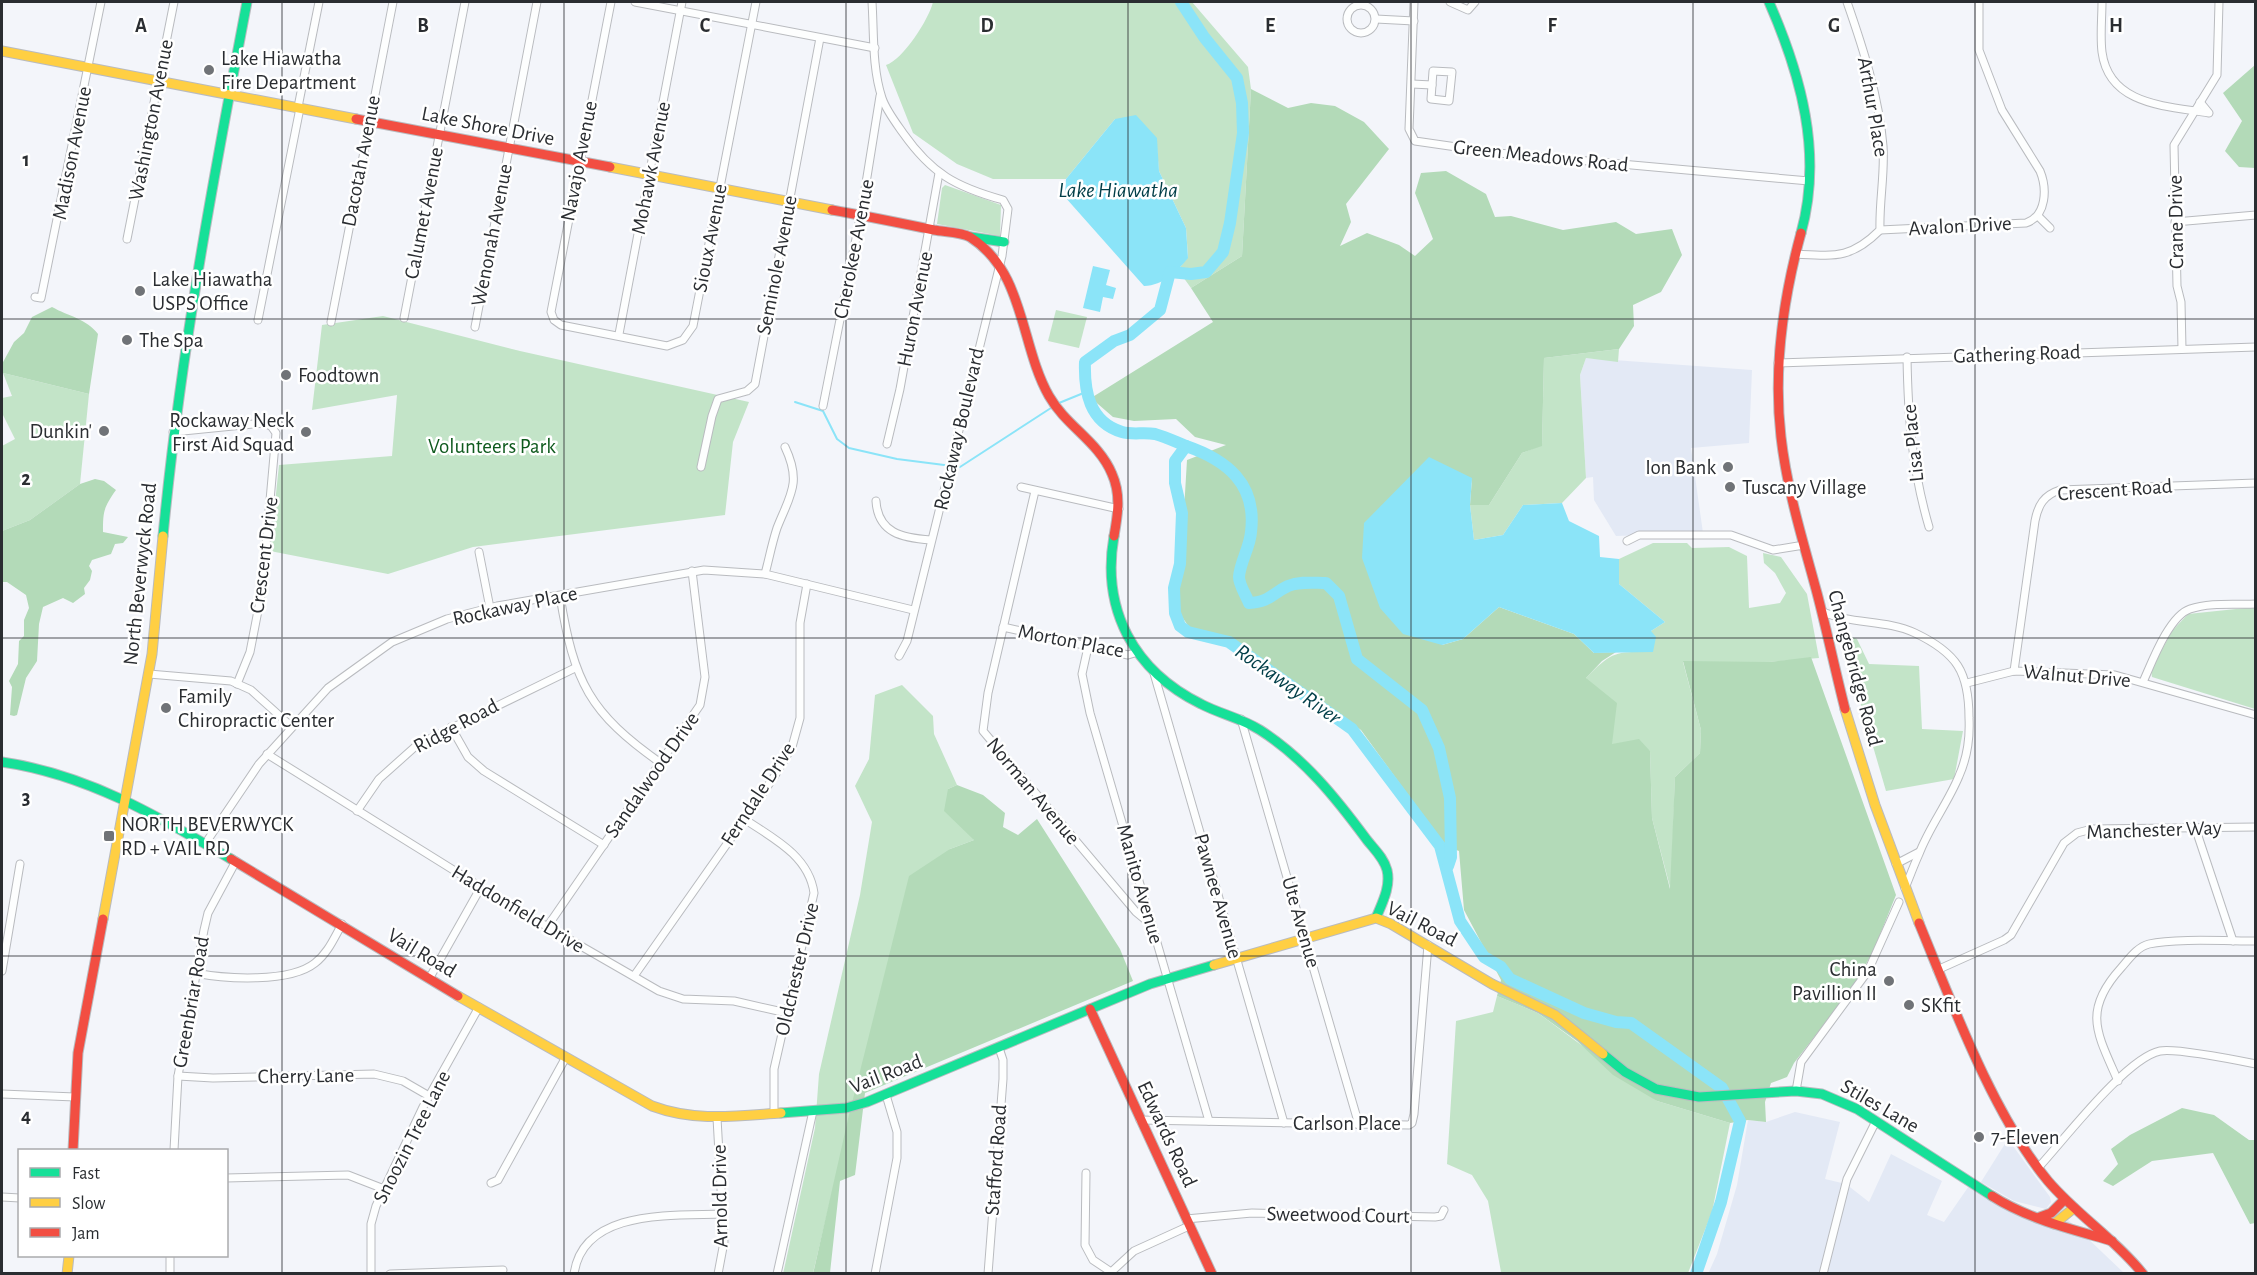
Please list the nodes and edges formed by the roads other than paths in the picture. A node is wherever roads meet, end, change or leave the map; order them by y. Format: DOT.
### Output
graph roads {
  1 [pos="101,2"];
  2 [pos="174,2"];
  3 [pos="247,2"];
  4 [pos="319,2"];
  5 [pos="393,2"];
  6 [pos="465,2"];
  7 [pos="537,2"];
  8 [pos="610,2"];
  9 [pos="635,2"];
  10 [pos="682,2"];
  11 [pos="756,2"];
  12 [pos="872,2"];
  13 [pos="1414,2"];
  14 [pos="1450,2"];
  15 [pos="1474,2"];
  16 [pos="1769,2"];
  17 [pos="1847,2"];
  18 [pos="1979,2"];
  19 [pos="2102,2"];
  20 [pos="2219,2"];
  21 [pos="681,11"];
  22 [pos="1376,19"];
  23 [pos="1414,21"];
  24 [pos="751,24"];
  25 [pos="820,38"];
  26 [pos="874,48"];
  27 [pos="2,51"];
  28 [pos="89,67"];
  29 [pos="159,81"];
  30 [pos="1412,84"];
  31 [pos="1432,86"];
  32 [pos="881,92"];
  33 [pos="229,94"];
  34 [pos="2200,102"];
  35 [pos="299,107"];
  36 [pos="2195,110"];
  37 [pos="369,121"];
  38 [pos="439,135"];
  39 [pos="509,148"];
  40 [pos="579,162"];
  41 [pos="939,173"];
  42 [pos="650,175"];
  43 [pos="1809,182"];
  44 [pos="720,189"];
  45 [pos="790,202"];
  46 [pos="2256,215"];
  47 [pos="861,216"];
  48 [pos="2038,216"];
  49 [pos="2175,222"];
  50 [pos="930,228"];
  51 [pos="2050,228"];
  52 [pos="1880,230"];
  53 [pos="968,236"];
  54 [pos="128,239"];
  55 [pos="1004,242"];
  56 [pos="1795,254"];
  57 [pos="999,266"];
  58 [pos="35,297"];
  59 [pos="404,318"];
  60 [pos="258,320"];
  61 [pos="554,320"];
  62 [pos="331,322"];
  63 [pos="475,327"];
  64 [pos="619,334"];
  65 [pos="2256,347"];
  66 [pos="2182,349"];
  67 [pos="1907,357"];
  68 [pos="1779,363"];
  69 [pos="823,406"];
  70 [pos="173,432"];
  71 [pos="887,444"];
  72 [pos="785,447"];
  73 [pos="701,467"];
  74 [pos="2256,483"];
  75 [pos="1021,487"];
  76 [pos="1035,491"];
  77 [pos="876,501"];
  78 [pos="1119,509"];
  79 [pos="1929,526"];
  80 [pos="931,540"];
  81 [pos="1627,540"];
  82 [pos="1804,544"];
  83 [pos="480,552"];
  84 [pos="692,571"];
  85 [pos="765,574"];
  86 [pos="807,584"];
  87 [pos="560,596"];
  88 [pos="2256,604"];
  89 [pos="490,608"];
  90 [pos="913,610"];
  91 [pos="1821,611"];
  92 [pos="1004,627"];
  93 [pos="1088,647"];
  94 [pos="1138,652"];
  95 [pos="900,656"];
  96 [pos="575,668"];
  97 [pos="1152,669"];
  98 [pos="2014,671"];
  99 [pos="149,674"];
  100 [pos="2143,682"];
  101 [pos="1967,683"];
  102 [pos="237,684"];
  103 [pos="2256,715"];
  104 [pos="1241,719"];
  105 [pos="291,726"];
  106 [pos="451,727"];
  107 [pos="267,754"];
  108 [pos="2,762"];
  109 [pos="662,764"];
  110 [pos="124,798"];
  111 [pos="357,811"];
  112 [pos="744,819"];
  113 [pos="2256,826"];
  114 [pos="2195,827"];
  115 [pos="205,844"];
  116 [pos="604,845"];
  117 [pos="1919,852"];
  118 [pos="236,861"];
  119 [pos="20,864"];
  120 [pos="1896,864"];
  121 [pos="481,887"];
  122 [pos="1905,888"];
  123 [pos="1899,902"];
  124 [pos="1376,918"];
  125 [pos="342,924"];
  126 [pos="1153,926"];
  127 [pos="547,927"];
  128 [pos="1305,937"];
  129 [pos="2233,941"];
  130 [pos="2256,941"];
  131 [pos="1428,945"];
  132 [pos="1236,959"];
  133 [pos="1937,970"];
  134 [pos="2,971"];
  135 [pos="195,973"];
  136 [pos="634,976"];
  137 [pos="429,979"];
  138 [pos="1167,980"];
  139 [pos="479,1007"];
  140 [pos="1090,1009"];
  141 [pos="787,1013"];
  142 [pos="999,1048"];
  143 [pos="566,1057"];
  144 [pos="2256,1064"];
  145 [pos="178,1076"];
  146 [pos="2118,1081"];
  147 [pos="1796,1091"];
  148 [pos="2,1094"];
  149 [pos="886,1095"];
  150 [pos="429,1096"];
  151 [pos="75,1097"];
  152 [pos="813,1111"];
  153 [pos="774,1114"];
  154 [pos="717,1118"];
  155 [pos="1140,1120"];
  156 [pos="1209,1121"];
  157 [pos="1876,1121"];
  158 [pos="1284,1123"];
  159 [pos="1359,1125"];
  160 [pos="73,1149"];
  161 [pos="174,1149"];
  162 [pos="2038,1168"];
  163 [pos="1086,1173"];
  164 [pos="228,1178"];
  165 [pos="491,1183"];
  166 [pos="384,1189"];
  167 [pos="2,1197"];
  168 [pos="18,1198"];
  169 [pos="2064,1200"];
  170 [pos="2074,1208"];
  171 [pos="1444,1210"];
  172 [pos="723,1214"];
  173 [pos="2040,1217"];
  174 [pos="1188,1222"];
  175 [pos="2055,1224"];
  176 [pos="2112,1241"];
  177 [pos="69,1257"];
  178 [pos="170,1257"];
  179 [pos="503,1270"];
  180 [pos="1110,1273"];
  181 [pos="67,1274"];
  182 [pos="170,1274"];
  183 [pos="371,1274"];
  184 [pos="390,1274"];
  185 [pos="574,1274"];
  186 [pos="718,1274"];
  187 [pos="777,1274"];
  188 [pos="875,1274"];
  189 [pos="988,1274"];
  190 [pos="1212,1274"];
  191 [pos="1823,1274"];
  192 [pos="2143,1274"];
  1 -- 28 [label="street, Madison Avenue"];
  2 -- 29 [label="street, Washington Avenue"];
  3 -- 33 [label="street, North Beverwyck Road"];
  4 -- 35 [label="street"];
  5 -- 37 [label="street, Dacotah Avenue"];
  6 -- 38 [label="street, Calumet Avenue"];
  7 -- 39 [label="street, Wenonah Avenue"];
  8 -- 40 [label="street, Navajo Avenue"];
  9 -- 21 [label="street"];
  10 -- 21 [label="street, Mohawk Avenue"];
  11 -- 24 [label="street, Sioux Avenue"];
  12 -- 26 [label="street"];
  13 -- 23 [label="street, Green Meadows Road"];
  14 -- 15 [label="street"];
  16 -- 43 [label="street, Changebridge Road"];
  17 -- 52 [label="street, Arthur Place"];
  18 -- 48 [label="street, Avalon Drive"];
  19 -- 36 [label="street"];
  20 -- 34 [label="street"];
  21 -- 24 [label="street"];
  21 -- 42 [label="street, Mohawk Avenue"];
  22 -- 22 [label="street"];
  22 -- 23 [label="street"];
  23 -- 30 [label="street, Green Meadows Road"];
  24 -- 25 [label="street"];
  24 -- 44 [label="street, Sioux Avenue"];
  25 -- 26 [label="street"];
  25 -- 45 [label="street, Seminole Avenue"];
  26 -- 32 [label="street"];
  27 -- 28 [label="street, Lake Shore Drive"];
  28 -- 29 [label="street, Lake Shore Drive"];
  28 -- 58 [label="street, Madison Avenue"];
  29 -- 33 [label="street, Lake Shore Drive"];
  29 -- 54 [label="street, Washington Avenue"];
  30 -- 31 [label="street"];
  30 -- 43 [label="street, Green Meadows Road"];
  31 -- 31 [label="street"];
  32 -- 41 [label="street"];
  32 -- 47 [label="street, Cherokee Avenue"];
  33 -- 35 [label="street, Lake Shore Drive"];
  33 -- 70 [label="street, North Beverwyck Road"];
  34 -- 36 [label="street, Crane Drive"];
  34 -- 36 [label="street"];
  35 -- 37 [label="street, Lake Shore Drive"];
  35 -- 60 [label="street"];
  36 -- 49 [label="street, Crane Drive"];
  37 -- 38 [label="street, Lake Shore Drive"];
  37 -- 62 [label="street, Dacotah Avenue"];
  38 -- 39 [label="street, Lake Shore Drive"];
  38 -- 59 [label="street, Calumet Avenue"];
  39 -- 40 [label="street, Lake Shore Drive"];
  39 -- 63 [label="street, Wenonah Avenue"];
  40 -- 42 [label="street, Lake Shore Drive"];
  40 -- 61 [label="street, Navajo Avenue"];
  41 -- 50 [label="street, Huron Avenue"];
  41 -- 55 [label="street, Rockaway Boulevard"];
  42 -- 44 [label="street, Lake Shore Drive"];
  42 -- 64 [label="street, Mohawk Avenue"];
  43 -- 56 [label="street, Changebridge Road"];
  44 -- 45 [label="street, Lake Shore Drive"];
  44 -- 64 [label="street, Sioux Avenue"];
  45 -- 47 [label="street, Lake Shore Drive"];
  45 -- 73 [label="street, Seminole Avenue"];
  46 -- 49 [label="street"];
  47 -- 50 [label="street, Lake Shore Drive"];
  47 -- 69 [label="street, Cherokee Avenue"];
  48 -- 51 [label="street, Avalon Drive"];
  48 -- 52 [label="street, Avalon Drive"];
  49 -- 66 [label="street, Crane Drive"];
  50 -- 53 [label="street, Lake Shore Drive"];
  50 -- 71 [label="street, Huron Avenue"];
  52 -- 56 [label="street"];
  53 -- 55 [label="street, Lake Shore Drive"];
  53 -- 57 [label="street"];
  55 -- 57 [label="street, Rockaway Boulevard"];
  56 -- 68 [label="street, Changebridge Road"];
  57 -- 78 [label="street"];
  57 -- 80 [label="street, Rockaway Boulevard"];
  61 -- 64 [label="street, Sioux Avenue"];
  65 -- 66 [label="street, Gathering Road"];
  66 -- 67 [label="street, Gathering Road"];
  67 -- 68 [label="street, Gathering Road"];
  67 -- 79 [label="street, Lisa Place"];
  68 -- 82 [label="street, Changebridge Road"];
  70 -- 99 [label="street, North Beverwyck Road"];
  70 -- 102 [label="street, Crescent Drive"];
  72 -- 85 [label="street"];
  74 -- 98 [label="street, Crescent Road"];
  75 -- 76 [label="street"];
  76 -- 78 [label="street"];
  76 -- 92 [label="street, Norman Avenue"];
  77 -- 80 [label="street"];
  78 -- 94 [label="street"];
  80 -- 90 [label="street, Rockaway Boulevard"];
  81 -- 82 [label="street"];
  82 -- 91 [label="street, Changebridge Road"];
  83 -- 89 [label="street"];
  84 -- 85 [label="street, Rockaway Place"];
  84 -- 87 [label="street, Rockaway Place"];
  84 -- 109 [label="street, Sandalwood Drive"];
  85 -- 86 [label="street, Rockaway Place"];
  86 -- 90 [label="street, Rockaway Place"];
  86 -- 112 [label="street, Ferndale Drive"];
  87 -- 89 [label="street, Rockaway Place"];
  87 -- 96 [label="street"];
  88 -- 100 [label="street"];
  89 -- 105 [label="street, Rockaway Place"];
  90 -- 95 [label="street, Rockaway Boulevard"];
  91 -- 101 [label="street"];
  91 -- 120 [label="street, Changebridge Road"];
  92 -- 93 [label="street, Morton Place"];
  92 -- 126 [label="street, Norman Avenue"];
  93 -- 94 [label="street, Morton Place"];
  93 -- 126 [label="street, Manito Avenue"];
  94 -- 97 [label="street"];
  96 -- 106 [label="street, Ridge Road"];
  96 -- 109 [label="street"];
  97 -- 104 [label="street"];
  97 -- 132 [label="street, Pawnee Avenue"];
  98 -- 100 [label="street, Walnut Drive"];
  98 -- 101 [label="street, Walnut Drive"];
  99 -- 102 [label="street"];
  99 -- 110 [label="street, North Beverwyck Road"];
  100 -- 103 [label="street, Walnut Drive"];
  101 -- 117 [label="street"];
  102 -- 105 [label="street"];
  104 -- 124 [label="street"];
  104 -- 128 [label="street, Ute Avenue"];
  105 -- 107 [label="street, Rockaway Place"];
  106 -- 111 [label="street, Ridge Road"];
  106 -- 116 [label="street"];
  107 -- 111 [label="street, Haddonfield Drive"];
  107 -- 115 [label="street, Rockaway Place"];
  108 -- 110 [label="street, Vail Road"];
  109 -- 116 [label="street, Sandalwood Drive"];
  110 -- 115 [label="street, Vail Road"];
  110 -- 151 [label="street, North Beverwyck Road"];
  111 -- 121 [label="street, Haddonfield Drive"];
  112 -- 136 [label="street, Ferndale Drive"];
  112 -- 141 [label="street, Oldchester Drive"];
  113 -- 114 [label="street, Manchester Way"];
  114 -- 129 [label="street"];
  114 -- 133 [label="street, Manchester Way"];
  115 -- 118 [label="street, Vail Road"];
  116 -- 127 [label="street, Sandalwood Drive"];
  117 -- 120 [label="street"];
  117 -- 122 [label="street"];
  118 -- 125 [label="street, Vail Road"];
  118 -- 135 [label="street, Greenbriar Road"];
  119 -- 134 [label="street"];
  120 -- 122 [label="street, Changebridge Road"];
  121 -- 127 [label="street, Haddonfield Drive"];
  121 -- 137 [label="street"];
  122 -- 133 [label="street, Changebridge Road"];
  123 -- 147 [label="street"];
  124 -- 128 [label="street, Vail Road"];
  124 -- 131 [label="street, Vail Road"];
  125 -- 135 [label="street"];
  125 -- 137 [label="street, Vail Road"];
  126 -- 138 [label="street, Manito Avenue"];
  127 -- 136 [label="street, Haddonfield Drive"];
  128 -- 132 [label="street, Vail Road"];
  128 -- 159 [label="street, Ute Avenue"];
  129 -- 130 [label="street"];
  129 -- 146 [label="street"];
  131 -- 147 [label="street, Vail Road"];
  131 -- 159 [label="street, Carlson Place"];
  132 -- 138 [label="street, Vail Road"];
  132 -- 158 [label="street, Pawnee Avenue"];
  133 -- 162 [label="street, Changebridge Road"];
  135 -- 145 [label="street, Greenbriar Road"];
  136 -- 141 [label="street, Haddonfield Drive"];
  137 -- 139 [label="street, Vail Road"];
  138 -- 140 [label="street, Vail Road"];
  138 -- 156 [label="street, Manito Avenue"];
  139 -- 143 [label="street, Vail Road"];
  139 -- 150 [label="street, Snoozin Tree Lane"];
  140 -- 142 [label="street, Vail Road"];
  140 -- 155 [label="street, Edwards Road"];
  141 -- 153 [label="street, Oldchester Drive"];
  142 -- 149 [label="street, Vail Road"];
  142 -- 189 [label="street, Stafford Road"];
  143 -- 154 [label="street, Vail Road"];
  143 -- 165 [label="street"];
  144 -- 146 [label="street"];
  145 -- 150 [label="street, Cherry Lane"];
  145 -- 161 [label="street, Greenbriar Road"];
  146 -- 162 [label="street"];
  147 -- 157 [label="street, Stiles Lane"];
  148 -- 151 [label="street"];
  149 -- 152 [label="street, Vail Road"];
  149 -- 188 [label="street"];
  150 -- 166 [label="street, Snoozin Tree Lane"];
  151 -- 160 [label="street, North Beverwyck Road"];
  152 -- 153 [label="street, Vail Road"];
  152 -- 187 [label="street"];
  153 -- 154 [label="street, Vail Road"];
  154 -- 172 [label="street, Arnold Drive"];
  155 -- 156 [label="street, Carlson Place"];
  155 -- 174 [label="street, Edwards Road"];
  156 -- 158 [label="street, Carlson Place"];
  157 -- 173 [label="street, Stiles Lane"];
  157 -- 191 [label="street"];
  158 -- 159 [label="street, Carlson Place"];
  162 -- 169 [label="street, Changebridge Road"];
  163 -- 180 [label="street"];
  164 -- 166 [label="street"];
  166 -- 183 [label="street, Snoozin Tree Lane"];
  167 -- 168 [label="street"];
  169 -- 170 [label="street, Changebridge Road"];
  169 -- 173 [label="street"];
  170 -- 175 [label="street"];
  170 -- 176 [label="street, Changebridge Road"];
  171 -- 174 [label="street, Sweetwood Court"];
  172 -- 185 [label="street"];
  172 -- 186 [label="street, Arnold Drive"];
  173 -- 175 [label="street, Stiles Lane"];
  174 -- 180 [label="street, Sweetwood Court"];
  174 -- 190 [label="street, Edwards Road"];
  175 -- 176 [label="street, Stiles Lane"];
  176 -- 192 [label="street, Changebridge Road"];
  177 -- 181 [label="street"];
  178 -- 182 [label="street"];
  179 -- 184 [label="street"];
}
